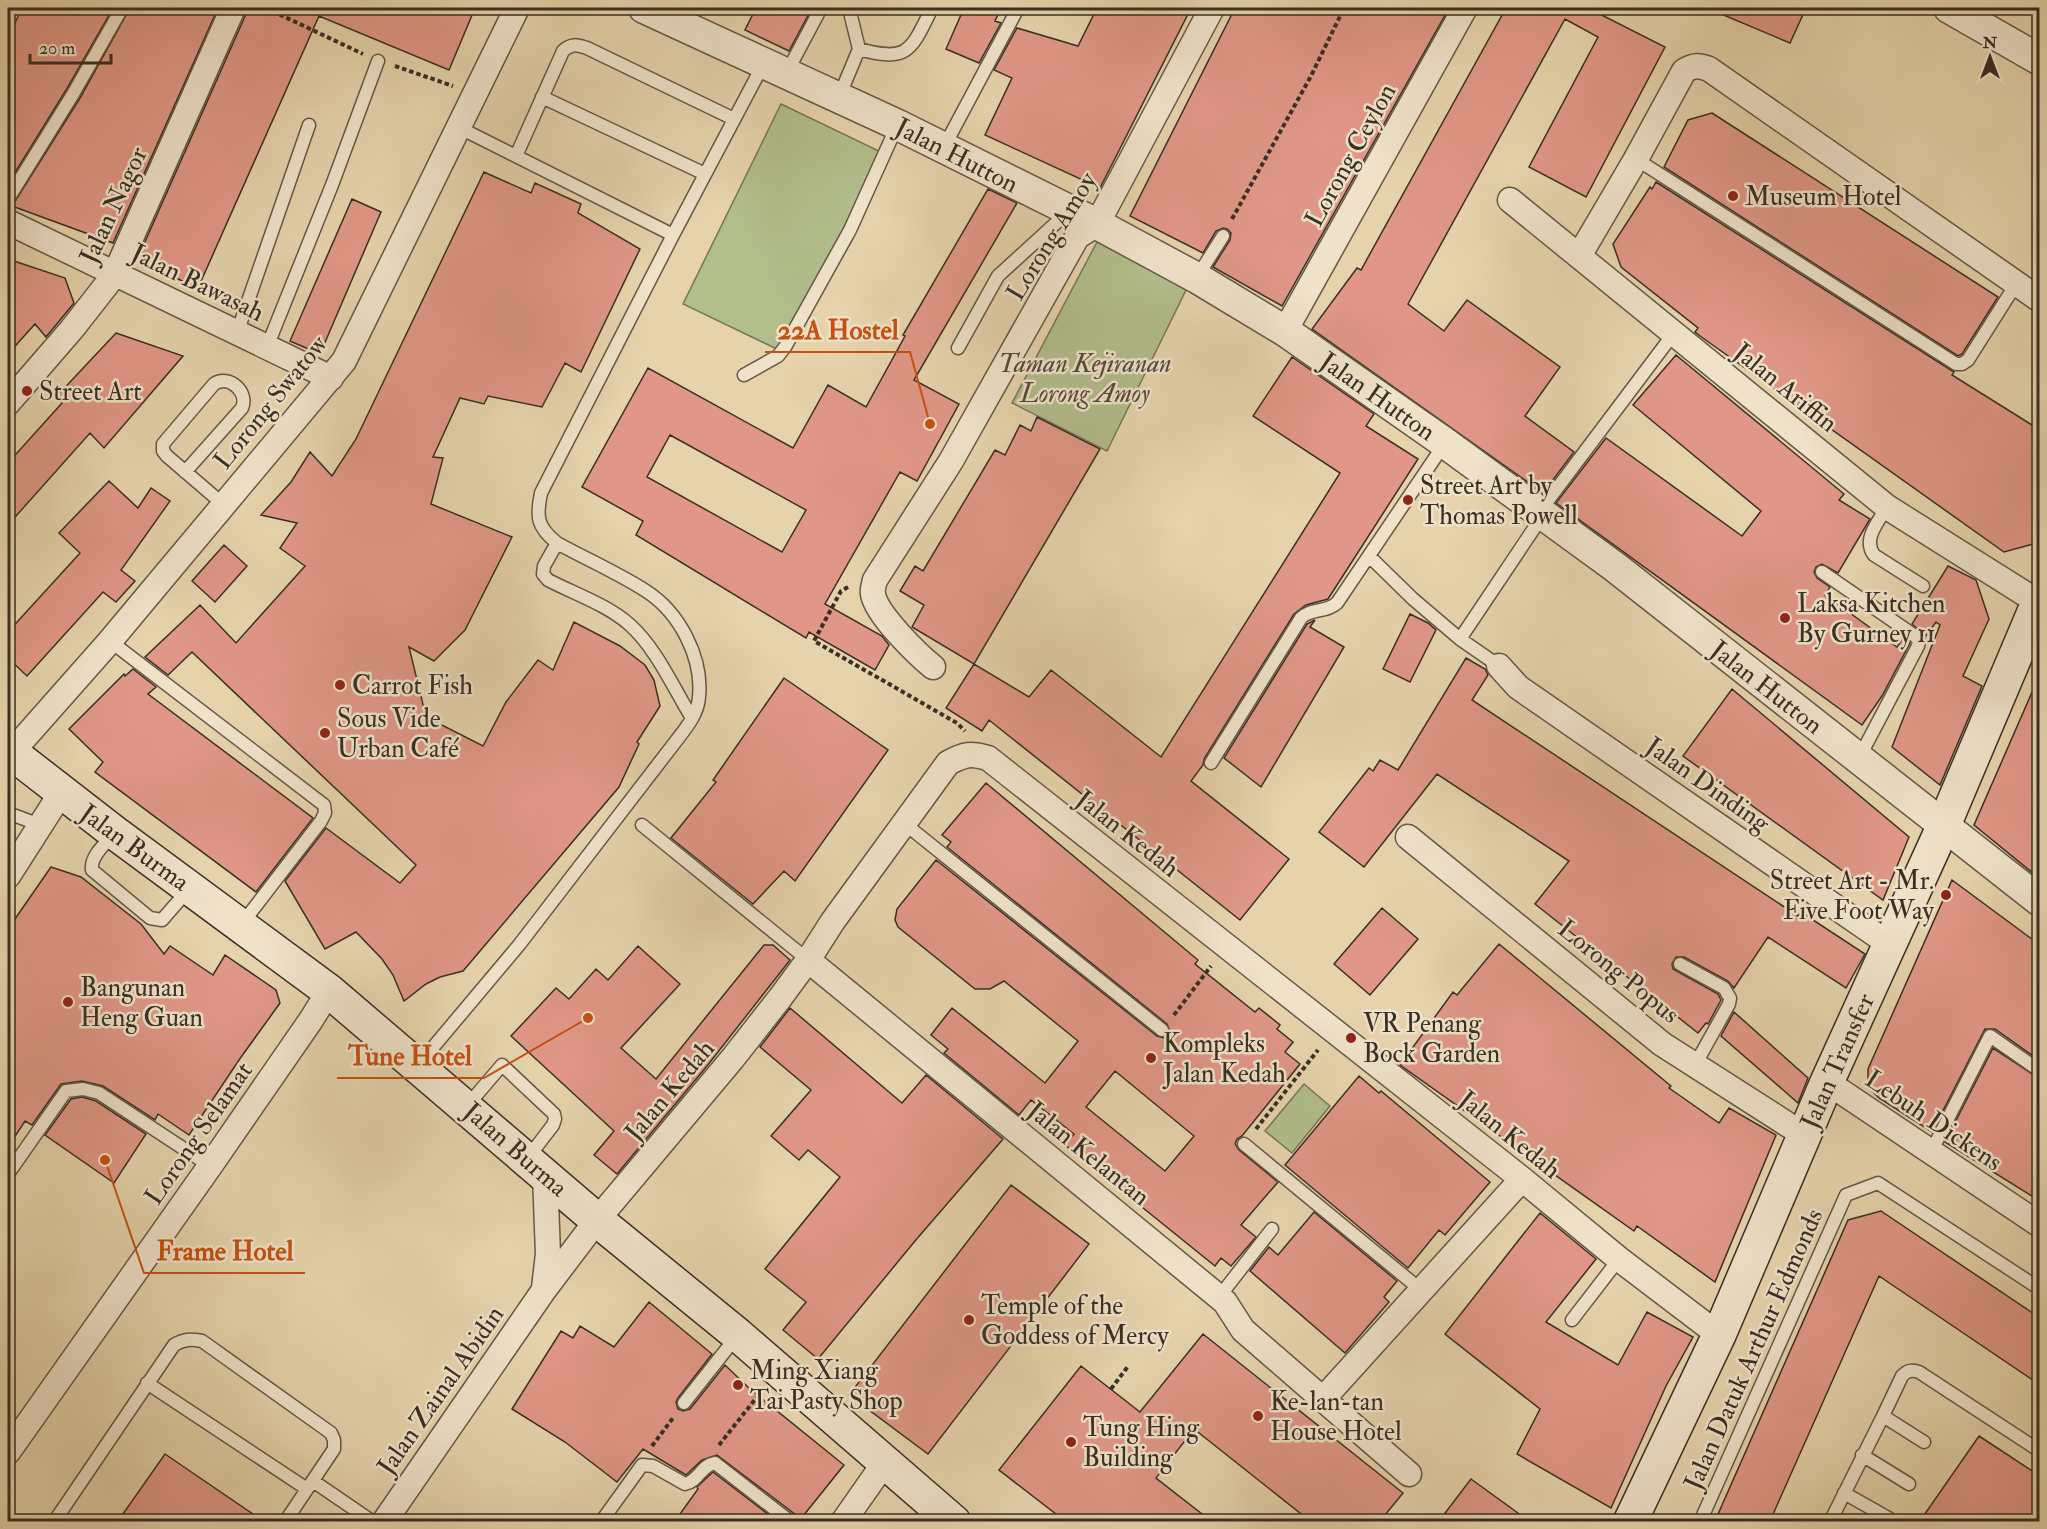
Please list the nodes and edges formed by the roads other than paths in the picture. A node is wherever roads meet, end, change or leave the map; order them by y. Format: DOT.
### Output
graph roads {
  1 [pos="122,8"];
  2 [pos="233,8"];
  3 [pos="517,8"];
  4 [pos="821,8"];
  5 [pos="849,8"];
  6 [pos="932,8"];
  7 [pos="1018,8"];
  8 [pos="1212,8"];
  9 [pos="1465,8"];
  10 [pos="1949,8"];
  11 [pos="659,11"];
  12 [pos="859,50"];
  13 [pos="2038,55"];
  14 [pos="378,61"];
  15 [pos="775,68"];
  16 [pos="542,97"];
  17 [pos="838,98"];
  18 [pos="734,119"];
  19 [pos="898,124"];
  20 [pos="309,125"];
  21 [pos="458,127"];
  22 [pos="944,148"];
  23 [pos="516,156"];
  24 [pos="1636,159"];
  25 [pos="705,174"];
  26 [pos="8,199"];
  27 [pos="1510,200"];
  28 [pos="1069,211"];
  29 [pos="8,222"];
  30 [pos="1097,224"];
  31 [pos="673,235"];
  32 [pos="1223,236"];
  33 [pos="1579,256"];
  34 [pos="115,274"];
  35 [pos="1197,278"];
  36 [pos="2016,284"];
  37 [pos="2040,300"];
  38 [pos="1285,331"];
  39 [pos="237,333"];
  40 [pos="1674,333"];
  41 [pos="267,347"];
  42 [pos="958,348"];
  43 [pos="744,375"];
  44 [pos="331,378"];
  45 [pos="8,403"];
  46 [pos="1444,443"];
  47 [pos="185,472"];
  48 [pos="224,505"];
  49 [pos="1887,507"];
  50 [pos="1541,514"];
  51 [pos="556,543"];
  52 [pos="1369,556"];
  53 [pos="1822,572"];
  54 [pos="1923,586"];
  55 [pos="2039,600"];
  56 [pos="1460,639"];
  57 [pos="110,641"];
  58 [pos="1499,666"];
  59 [pos="933,667"];
  60 [pos="692,718"];
  61 [pos="9,752"];
  62 [pos="1859,759"];
  63 [pos="1211,763"];
  64 [pos="61,793"];
  65 [pos="8,813"];
  66 [pos="906,824"];
  67 [pos="40,825"];
  68 [pos="642,825"];
  69 [pos="1944,825"];
  70 [pos="114,833"];
  71 [pos="1408,837"];
  72 [pos="8,876"];
  73 [pos="190,888"];
  74 [pos="2040,901"];
  75 [pos="241,925"];
  76 [pos="1889,944"];
  77 [pos="808,960"];
  78 [pos="1680,964"];
  79 [pos="329,991"];
  80 [pos="1162,1030"];
  81 [pos="418,1065"];
  82 [pos="1695,1065"];
  83 [pos="2040,1071"];
  84 [pos="1827,1082"];
  85 [pos="466,1107"];
  86 [pos="1804,1136"];
  87 [pos="1244,1144"];
  88 [pos="1931,1152"];
  89 [pos="210,1166"];
  90 [pos="536,1167"];
  91 [pos="8,1174"];
  92 [pos="1522,1179"];
  93 [pos="597,1220"];
  94 [pos="2040,1224"];
  95 [pos="1272,1229"];
  96 [pos="1619,1259"];
  97 [pos="2040,1289"];
  98 [pos="544,1290"];
  99 [pos="1421,1290"];
  100 [pos="1219,1297"];
  101 [pos="1572,1320"];
  102 [pos="738,1335"];
  103 [pos="1719,1335"];
  104 [pos="147,1383"];
  105 [pos="1323,1399"];
  106 [pos="684,1403"];
  107 [pos="1882,1416"];
  108 [pos="1924,1442"];
  109 [pos="2040,1451"];
  110 [pos="8,1452"];
  111 [pos="1863,1455"];
  112 [pos="885,1462"];
  113 [pos="1409,1474"];
  114 [pos="1909,1484"];
  115 [pos="310,1485"];
  116 [pos="1844,1492"];
  117 [pos="1890,1519"];
  118 [pos="54,1521"];
  119 [pos="285,1521"];
  120 [pos="374,1521"];
  121 [pos="384,1521"];
  122 [pos="601,1521"];
  123 [pos="791,1521"];
  124 [pos="843,1521"];
  125 [pos="954,1521"];
  126 [pos="1630,1521"];
  127 [pos="1700,1521"];
  128 [pos="1830,1521"];
  1 -- 26 [label="lane"];
  2 -- 34 [label="street, Jalan Nagor"];
  3 -- 21 [label="street, Lorong Swatow"];
  4 -- 15 [label="lane"];
  5 -- 12 [label="lane"];
  6 -- 12 [label="lane"];
  7 -- 22 [label="lane"];
  8 -- 30 [label="street, Lorong Amoy"];
  9 -- 38 [label="street, Lorong Ceylon"];
  10 -- 13 [label="street"];
  11 -- 15 [label="street, Jalan Hutton"];
  12 -- 17 [label="lane"];
  14 -- 41 [label="lane"];
  15 -- 17 [label="street, Jalan Hutton"];
  15 -- 18 [label="lane"];
  16 -- 18 [label="lane"];
  16 -- 23 [label="lane"];
  16 -- 25 [label="lane"];
  17 -- 19 [label="street, Jalan Hutton"];
  18 -- 25 [label="lane"];
  19 -- 22 [label="street, Jalan Hutton"];
  19 -- 43 [label="lane"];
  20 -- 39 [label="lane"];
  21 -- 23 [label="lane"];
  21 -- 44 [label="street, Lorong Swatow"];
  22 -- 28 [label="street, Jalan Hutton"];
  23 -- 31 [label="lane"];
  24 -- 33 [label="street"];
  24 -- 36 [label="lane"];
  24 -- 36 [label="street"];
  25 -- 31 [label="lane"];
  27 -- 33 [label="street, Jalan Ariffin"];
  28 -- 30 [label="street, Jalan Hutton"];
  28 -- 42 [label="lane"];
  29 -- 34 [label="street, Jalan Bawasah"];
  30 -- 35 [label="street, Jalan Hutton"];
  30 -- 59 [label="street, Lorong Amoy"];
  31 -- 51 [label="lane"];
  32 -- 35 [label="lane"];
  33 -- 40 [label="street, Jalan Ariffin"];
  34 -- 39 [label="street, Jalan Bawasah"];
  34 -- 45 [label="street, Jalan Nagor"];
  35 -- 38 [label="street, Jalan Hutton"];
  36 -- 37 [label="street"];
  38 -- 46 [label="street, Jalan Hutton"];
  39 -- 41 [label="street, Jalan Bawasah"];
  40 -- 49 [label="street, Jalan Ariffin"];
  40 -- 50 [label="lane"];
  41 -- 44 [label="street, Jalan Bawasah"];
  44 -- 48 [label="street, Lorong Swatow"];
  46 -- 50 [label="street, Jalan Hutton"];
  46 -- 52 [label="lane"];
  47 -- 47 [label="lane"];
  47 -- 48 [label="lane"];
  48 -- 57 [label="street, Lorong Swatow"];
  49 -- 54 [label="lane"];
  49 -- 55 [label="street, Jalan Ariffin"];
  50 -- 56 [label="lane"];
  50 -- 62 [label="street, Jalan Hutton"];
  51 -- 60 [label="lane"];
  51 -- 60 [label="lane"];
  52 -- 56 [label="lane"];
  52 -- 63 [label="lane"];
  53 -- 62 [label="lane"];
  55 -- 69 [label="main road, Jalan Transfer"];
  56 -- 58 [label="lane"];
  57 -- 61 [label="street, Lorong Swatow"];
  57 -- 75 [label="lane"];
  58 -- 76 [label="street, Jalan Dinding"];
  60 -- 81 [label="lane"];
  61 -- 64 [label="main road, Jalan Burma"];
  62 -- 69 [label="street, Jalan Hutton"];
  64 -- 67 [label="street"];
  64 -- 70 [label="main road, Jalan Burma"];
  65 -- 67 [label="lane"];
  66 -- 77 [label="street, Jalan Kedah"];
  66 -- 80 [label="lane"];
  66 -- 92 [label="street, Jalan Kedah"];
  67 -- 72 [label="street"];
  68 -- 77 [label="lane"];
  69 -- 74 [label="street, Jalan Hutton"];
  69 -- 76 [label="main road, Jalan Transfer"];
  70 -- 73 [label="main road, Jalan Burma"];
  70 -- 73 [label="lane"];
  71 -- 82 [label="street, Lorong Popus"];
  73 -- 75 [label="main road, Jalan Burma"];
  75 -- 79 [label="main road, Jalan Burma"];
  76 -- 84 [label="main road, Jalan Transfer"];
  77 -- 93 [label="street, Jalan Kedah"];
  77 -- 100 [label="street, Jalan Kelantan"];
  78 -- 82 [label="lane"];
  79 -- 81 [label="main road, Jalan Burma"];
  79 -- 89 [label="street, Lorong Selamat"];
  81 -- 85 [label="main road, Jalan Burma"];
  82 -- 86 [label="street, Lorong Popus"];
  83 -- 88 [label="lane"];
  84 -- 86 [label="main road, Jalan Transfer"];
  84 -- 88 [label="street, Lebuh Dickens"];
  85 -- 90 [label="main road, Jalan Burma"];
  85 -- 90 [label="lane"];
  86 -- 103 [label="main road, Jalan Transfer"];
  87 -- 99 [label="lane"];
  88 -- 94 [label="street, Lebuh Dickens"];
  89 -- 91 [label="lane"];
  89 -- 110 [label="street, Lorong Selamat"];
  90 -- 93 [label="main road, Jalan Burma"];
  90 -- 98 [label="street, Jalan Zainal Abidin"];
  92 -- 96 [label="street, Jalan Kedah"];
  92 -- 99 [label="street"];
  93 -- 98 [label="street, Jalan Zainal Abidin"];
  93 -- 102 [label="main road, Jalan Burma"];
  95 -- 100 [label="lane"];
  96 -- 101 [label="lane"];
  96 -- 103 [label="street, Jalan Kedah"];
  97 -- 127 [label="lane, Jalan Datuk Arthur Edmonds"];
  98 -- 121 [label="street, Jalan Zainal Abidin"];
  99 -- 105 [label="street"];
  100 -- 105 [label="street, Jalan Kelantan"];
  102 -- 106 [label="lane"];
  102 -- 112 [label="main road, Jalan Burma"];
  103 -- 126 [label="main road, Jalan Transfer"];
  104 -- 115 [label="lane"];
  104 -- 115 [label="lane"];
  104 -- 118 [label="lane"];
  105 -- 113 [label="street, Jalan Kelantan"];
  107 -- 108 [label="lane"];
  107 -- 109 [label="lane"];
  107 -- 111 [label="lane"];
  111 -- 114 [label="lane"];
  111 -- 116 [label="lane"];
  112 -- 124 [label="street"];
  112 -- 125 [label="main road, Jalan Burma"];
  115 -- 119 [label="lane"];
  115 -- 120 [label="lane"];
  116 -- 117 [label="lane"];
  116 -- 128 [label="lane"];
  122 -- 123 [label="lane"];
}
